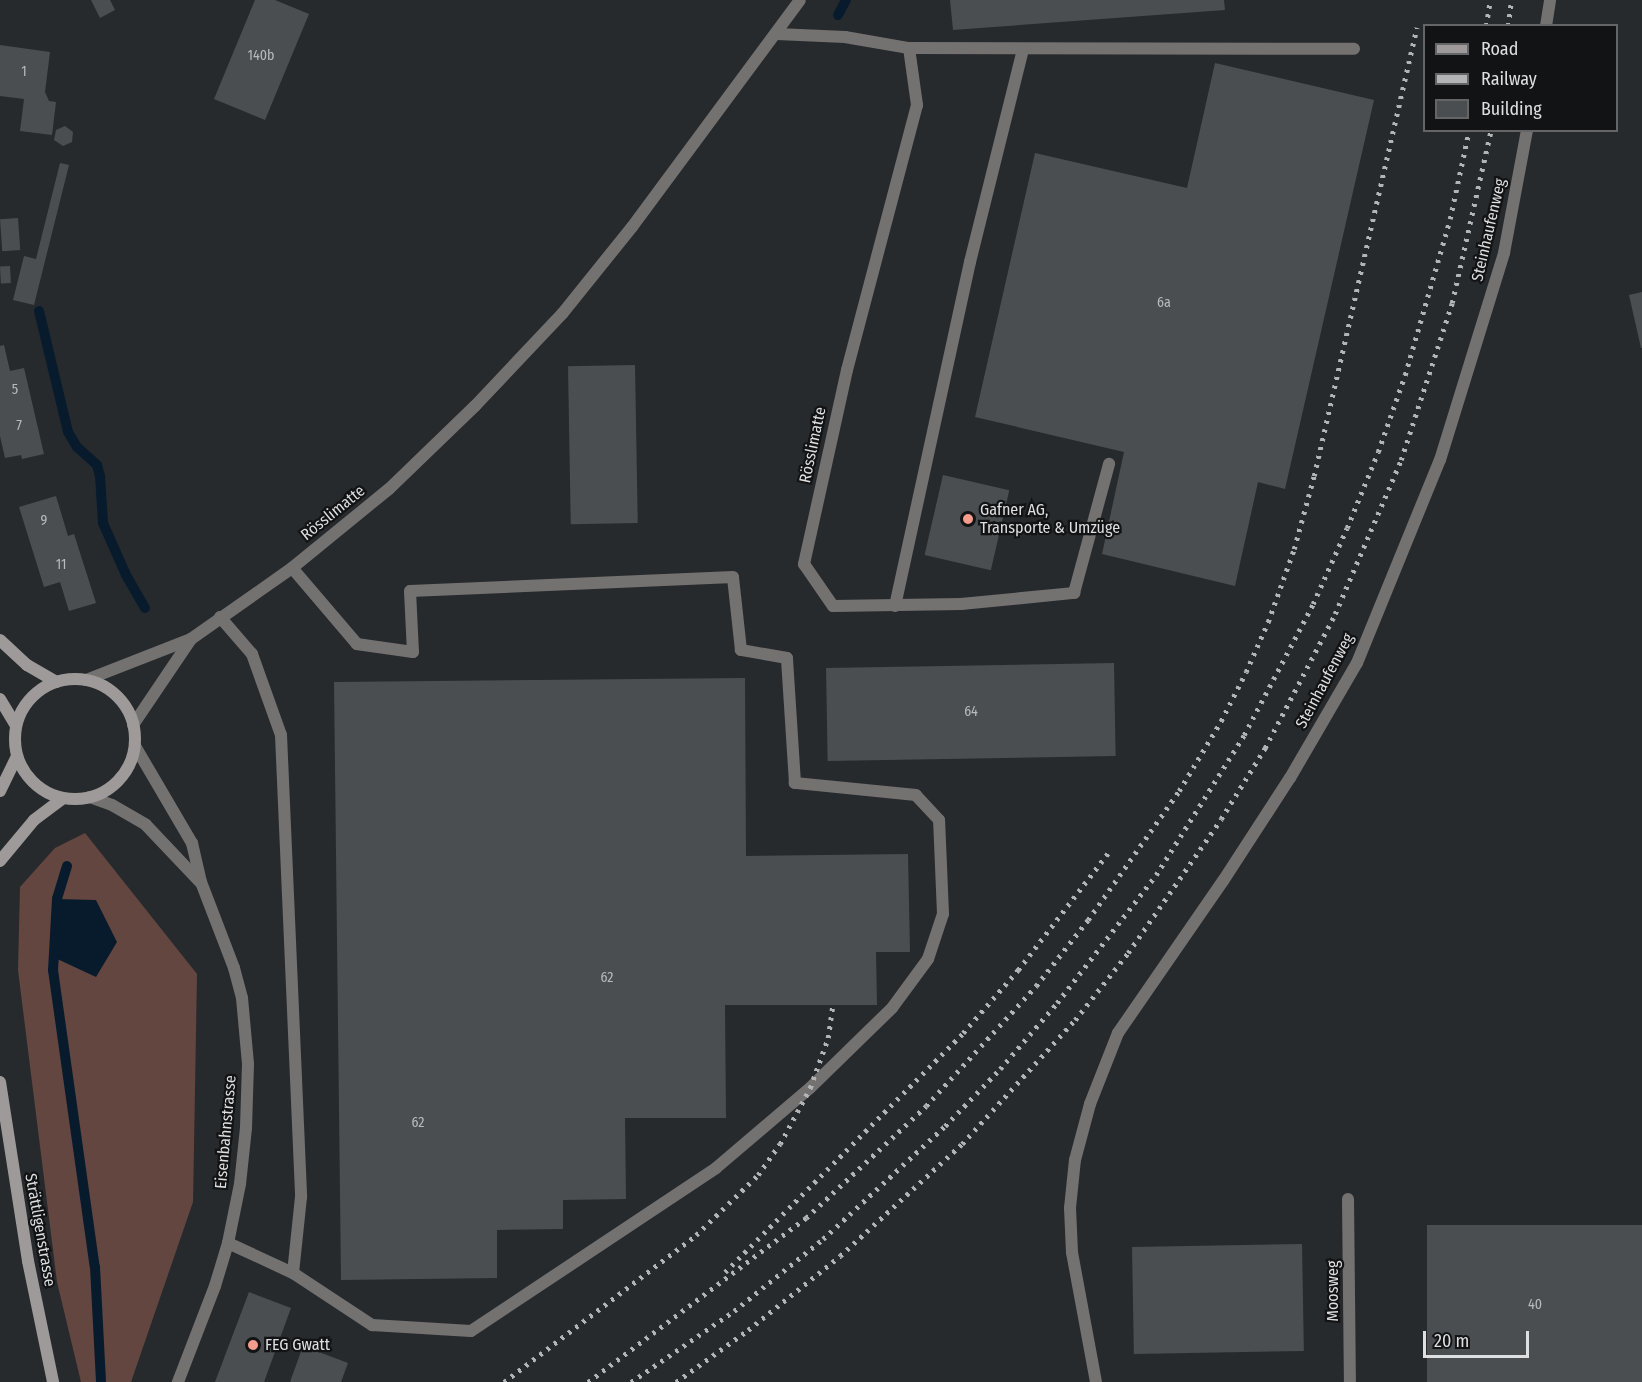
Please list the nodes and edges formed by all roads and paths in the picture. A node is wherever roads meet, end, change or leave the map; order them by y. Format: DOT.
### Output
graph roads {
  1 [pos="800,0"];
  2 [pos="1550,0"];
  3 [pos="1546,24"];
  4 [pos="777,34"];
  5 [pos="909,48"];
  6 [pos="1354,48"];
  7 [pos="1023,50"];
  8 [pos="1527,132"];
  9 [pos="1109,464"];
  10 [pos="292,568"];
  11 [pos="895,606"];
  12 [pos="220,617"];
  13 [pos="191,639"];
  14 [pos="0,640"];
  15 [pos="86,680"];
  16 [pos="57,682"];
  17 [pos="0,699"];
  18 [pos="133,725"];
  19 [pos="16,726"];
  20 [pos="135,746"];
  21 [pos="17,756"];
  22 [pos="0,791"];
  23 [pos="90,797"];
  24 [pos="63,798"];
  25 [pos="0,861"];
  26 [pos="201,882"];
  27 [pos="0,1082"];
  28 [pos="1348,1199"];
  29 [pos="228,1243"];
  30 [pos="293,1273"];
  31 [pos="53,1382"];
  32 [pos="178,1382"];
  33 [pos="1096,1382"];
  34 [pos="1350,1382"];
  1 -- 4 [label="street, Rösslimatte"];
  2 -- 3 [label="street"];
  4 -- 5 [label="street"];
  4 -- 10 [label="street, Rösslimatte"];
  5 -- 7 [label="street"];
  5 -- 11 [label="street, Rösslimatte"];
  6 -- 7 [label="street"];
  7 -- 11 [label="street"];
  8 -- 33 [label="street, Steinhaufenweg"];
  9 -- 11 [label="street, Rösslimatte"];
  10 -- 12 [label="street, Rösslimatte"];
  10 -- 30 [label="street"];
  12 -- 13 [label="street, Rösslimatte"];
  12 -- 30 [label="street"];
  13 -- 15 [label="street, Rösslimatte"];
  13 -- 18 [label="street, Rösslimatte"];
  14 -- 16 [label="main road"];
  15 -- 16 [label="main road"];
  15 -- 18 [label="main road"];
  16 -- 19 [label="main road"];
  17 -- 19 [label="main road"];
  18 -- 20 [label="main road"];
  19 -- 21 [label="main road"];
  20 -- 23 [label="main road"];
  20 -- 26 [label="street, Eisenbahnstrasse"];
  21 -- 22 [label="main road"];
  21 -- 24 [label="main road"];
  23 -- 24 [label="main road"];
  23 -- 26 [label="street, Eisenbahnstrasse"];
  24 -- 25 [label="main road"];
  26 -- 29 [label="street, Eisenbahnstrasse"];
  27 -- 31 [label="main road, Strättligenstrasse"];
  28 -- 34 [label="street, Moosweg"];
  29 -- 30 [label="street"];
  29 -- 32 [label="street, Eisenbahnstrasse"];
}
